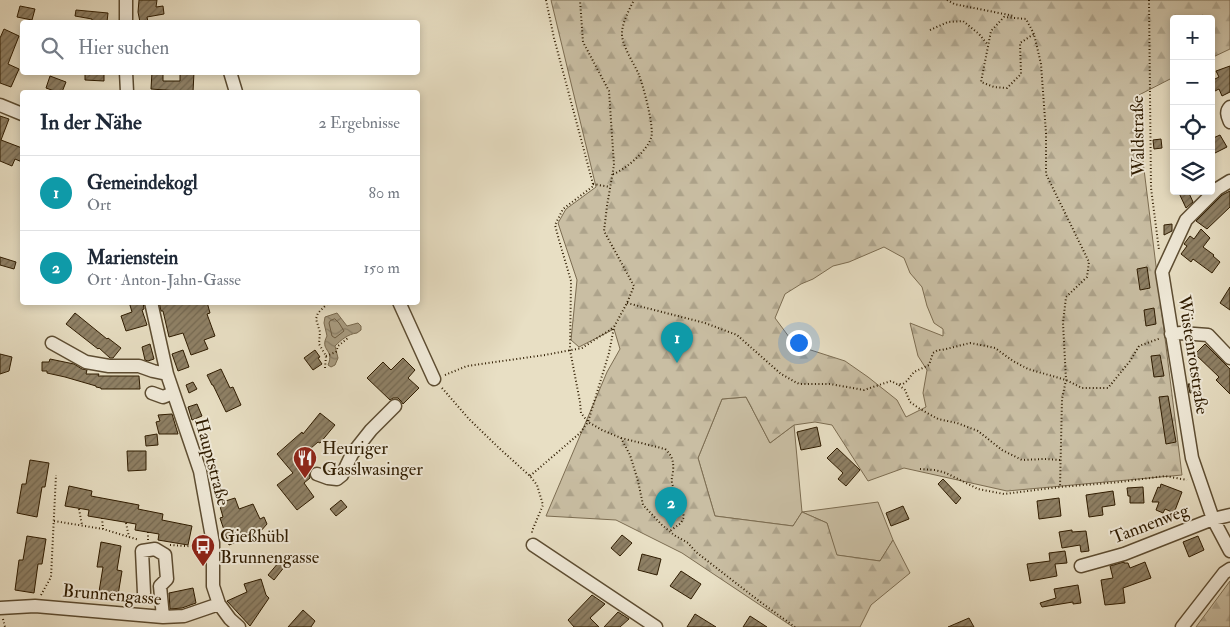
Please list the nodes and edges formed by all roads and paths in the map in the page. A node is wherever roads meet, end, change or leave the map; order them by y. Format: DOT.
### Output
graph roads {
  1 [pos="126,0"];
  2 [pos="546,0"];
  3 [pos="580,0"];
  4 [pos="634,0"];
  5 [pos="947,0"];
  6 [pos="1149,0"];
  7 [pos="1026,19"];
  8 [pos="126,20"];
  9 [pos="930,30"];
  10 [pos="1034,34"];
  11 [pos="988,45"];
  12 [pos="126,75"];
  13 [pos="231,75"];
  14 [pos="127,90"];
  15 [pos="235,90"];
  16 [pos="0,105"];
  17 [pos="1230,107"];
  18 [pos="20,113"];
  19 [pos="1230,122"];
  20 [pos="613,174"];
  21 [pos="1230,181"];
  22 [pos="593,184"];
  23 [pos="610,187"];
  24 [pos="1160,253"];
  25 [pos="627,303"];
  26 [pos="152,305"];
  27 [pos="325,305"];
  28 [pos="400,305"];
  29 [pos="614,327"];
  30 [pos="1172,334"];
  31 [pos="348,338"];
  32 [pos="52,343"];
  33 [pos="570,350"];
  34 [pos="326,356"];
  35 [pos="1230,358"];
  36 [pos="324,368"];
  37 [pos="167,374"];
  38 [pos="434,379"];
  39 [pos="1066,380"];
  40 [pos="897,384"];
  41 [pos="174,392"];
  42 [pos="152,393"];
  43 [pos="395,406"];
  44 [pos="588,422"];
  45 [pos="621,438"];
  46 [pos="1060,460"];
  47 [pos="920,469"];
  48 [pos="317,474"];
  49 [pos="56,475"];
  50 [pos="530,476"];
  51 [pos="1199,482"];
  52 [pos="1060,487"];
  53 [pos="79,509"];
  54 [pos="1230,515"];
  55 [pos="102,518"];
  56 [pos="1213,519"];
  57 [pos="54,521"];
  58 [pos="126,522"];
  59 [pos="82,525"];
  60 [pos="104,528"];
  61 [pos="670,531"];
  62 [pos="129,536"];
  63 [pos="142,542"];
  64 [pos="173,542"];
  65 [pos="163,545"];
  66 [pos="171,545"];
  67 [pos="533,545"];
  68 [pos="201,546"];
  69 [pos="1230,551"];
  70 [pos="1081,566"];
  71 [pos="1230,569"];
  72 [pos="144,593"];
  73 [pos="219,604"];
  74 [pos="35,606"];
  75 [pos="0,608"];
  76 [pos="163,617"];
  77 [pos="239,627"];
  78 [pos="656,627"];
  79 [pos="795,627"];
  80 [pos="1182,627"];
  1 -- 8 [label="street"];
  2 -- 22 [label="path"];
  3 -- 20 [label="path"];
  4 -- 20 [label="path"];
  5 -- 7 [label="path"];
  6 -- 24 [label="path, Waldstraße"];
  7 -- 10 [label="path"];
  7 -- 11 [label="path"];
  9 -- 11 [label="path"];
  10 -- 11 [label="path"];
  10 -- 39 [label="path"];
  12 -- 14 [label="street"];
  13 -- 15 [label="street"];
  16 -- 18 [label="street"];
  17 -- 19 [label="street"];
  20 -- 23 [label="path"];
  21 -- 30 [label="street, Wüstenrotstraße"];
  22 -- 23 [label="path"];
  22 -- 33 [label="path"];
  23 -- 25 [label="path"];
  25 -- 29 [label="path"];
  25 -- 40 [label="path"];
  26 -- 37 [label="street, Hauptstraße"];
  27 -- 34 [label="path"];
  28 -- 38 [label="street"];
  29 -- 33 [label="path"];
  29 -- 44 [label="path"];
  30 -- 35 [label="street"];
  30 -- 39 [label="path"];
  30 -- 51 [label="street, Wüstenrotstraße"];
  31 -- 34 [label="path"];
  32 -- 37 [label="street"];
  33 -- 38 [label="path"];
  33 -- 44 [label="path"];
  34 -- 36 [label="path"];
  37 -- 41 [label="street, Hauptstraße"];
  38 -- 50 [label="path"];
  39 -- 40 [label="path"];
  39 -- 46 [label="path"];
  40 -- 46 [label="path"];
  41 -- 42 [label="street"];
  41 -- 73 [label="street, Hauptstraße"];
  43 -- 48 [label="street"];
  44 -- 45 [label="path"];
  44 -- 50 [label="path"];
  45 -- 61 [label="path"];
  45 -- 61 [label="path"];
  46 -- 52 [label="path"];
  47 -- 52 [label="path"];
  49 -- 57 [label="path"];
  50 -- 67 [label="path"];
  51 -- 52 [label="path"];
  51 -- 56 [label="street, Wüstenrotstraße"];
  53 -- 59 [label="path"];
  54 -- 56 [label="street, Tannenweg"];
  55 -- 60 [label="path"];
  56 -- 69 [label="street, Wüstenrotstraße"];
  56 -- 70 [label="street, Tannenweg"];
  57 -- 59 [label="path"];
  57 -- 74 [label="path"];
  58 -- 62 [label="path"];
  59 -- 60 [label="path"];
  60 -- 62 [label="path"];
  61 -- 79 [label="path"];
  62 -- 63 [label="path"];
  64 -- 66 [label="path"];
  65 -- 66 [label="path"];
  66 -- 68 [label="path"];
  67 -- 78 [label="street"];
  71 -- 80 [label="street"];
  72 -- 76 [label="street"];
  73 -- 76 [label="street, Brunnengasse"];
  73 -- 77 [label="street, Hauptstraße"];
  74 -- 75 [label="street, Brunnengasse"];
  74 -- 76 [label="street, Brunnengasse"];
}
